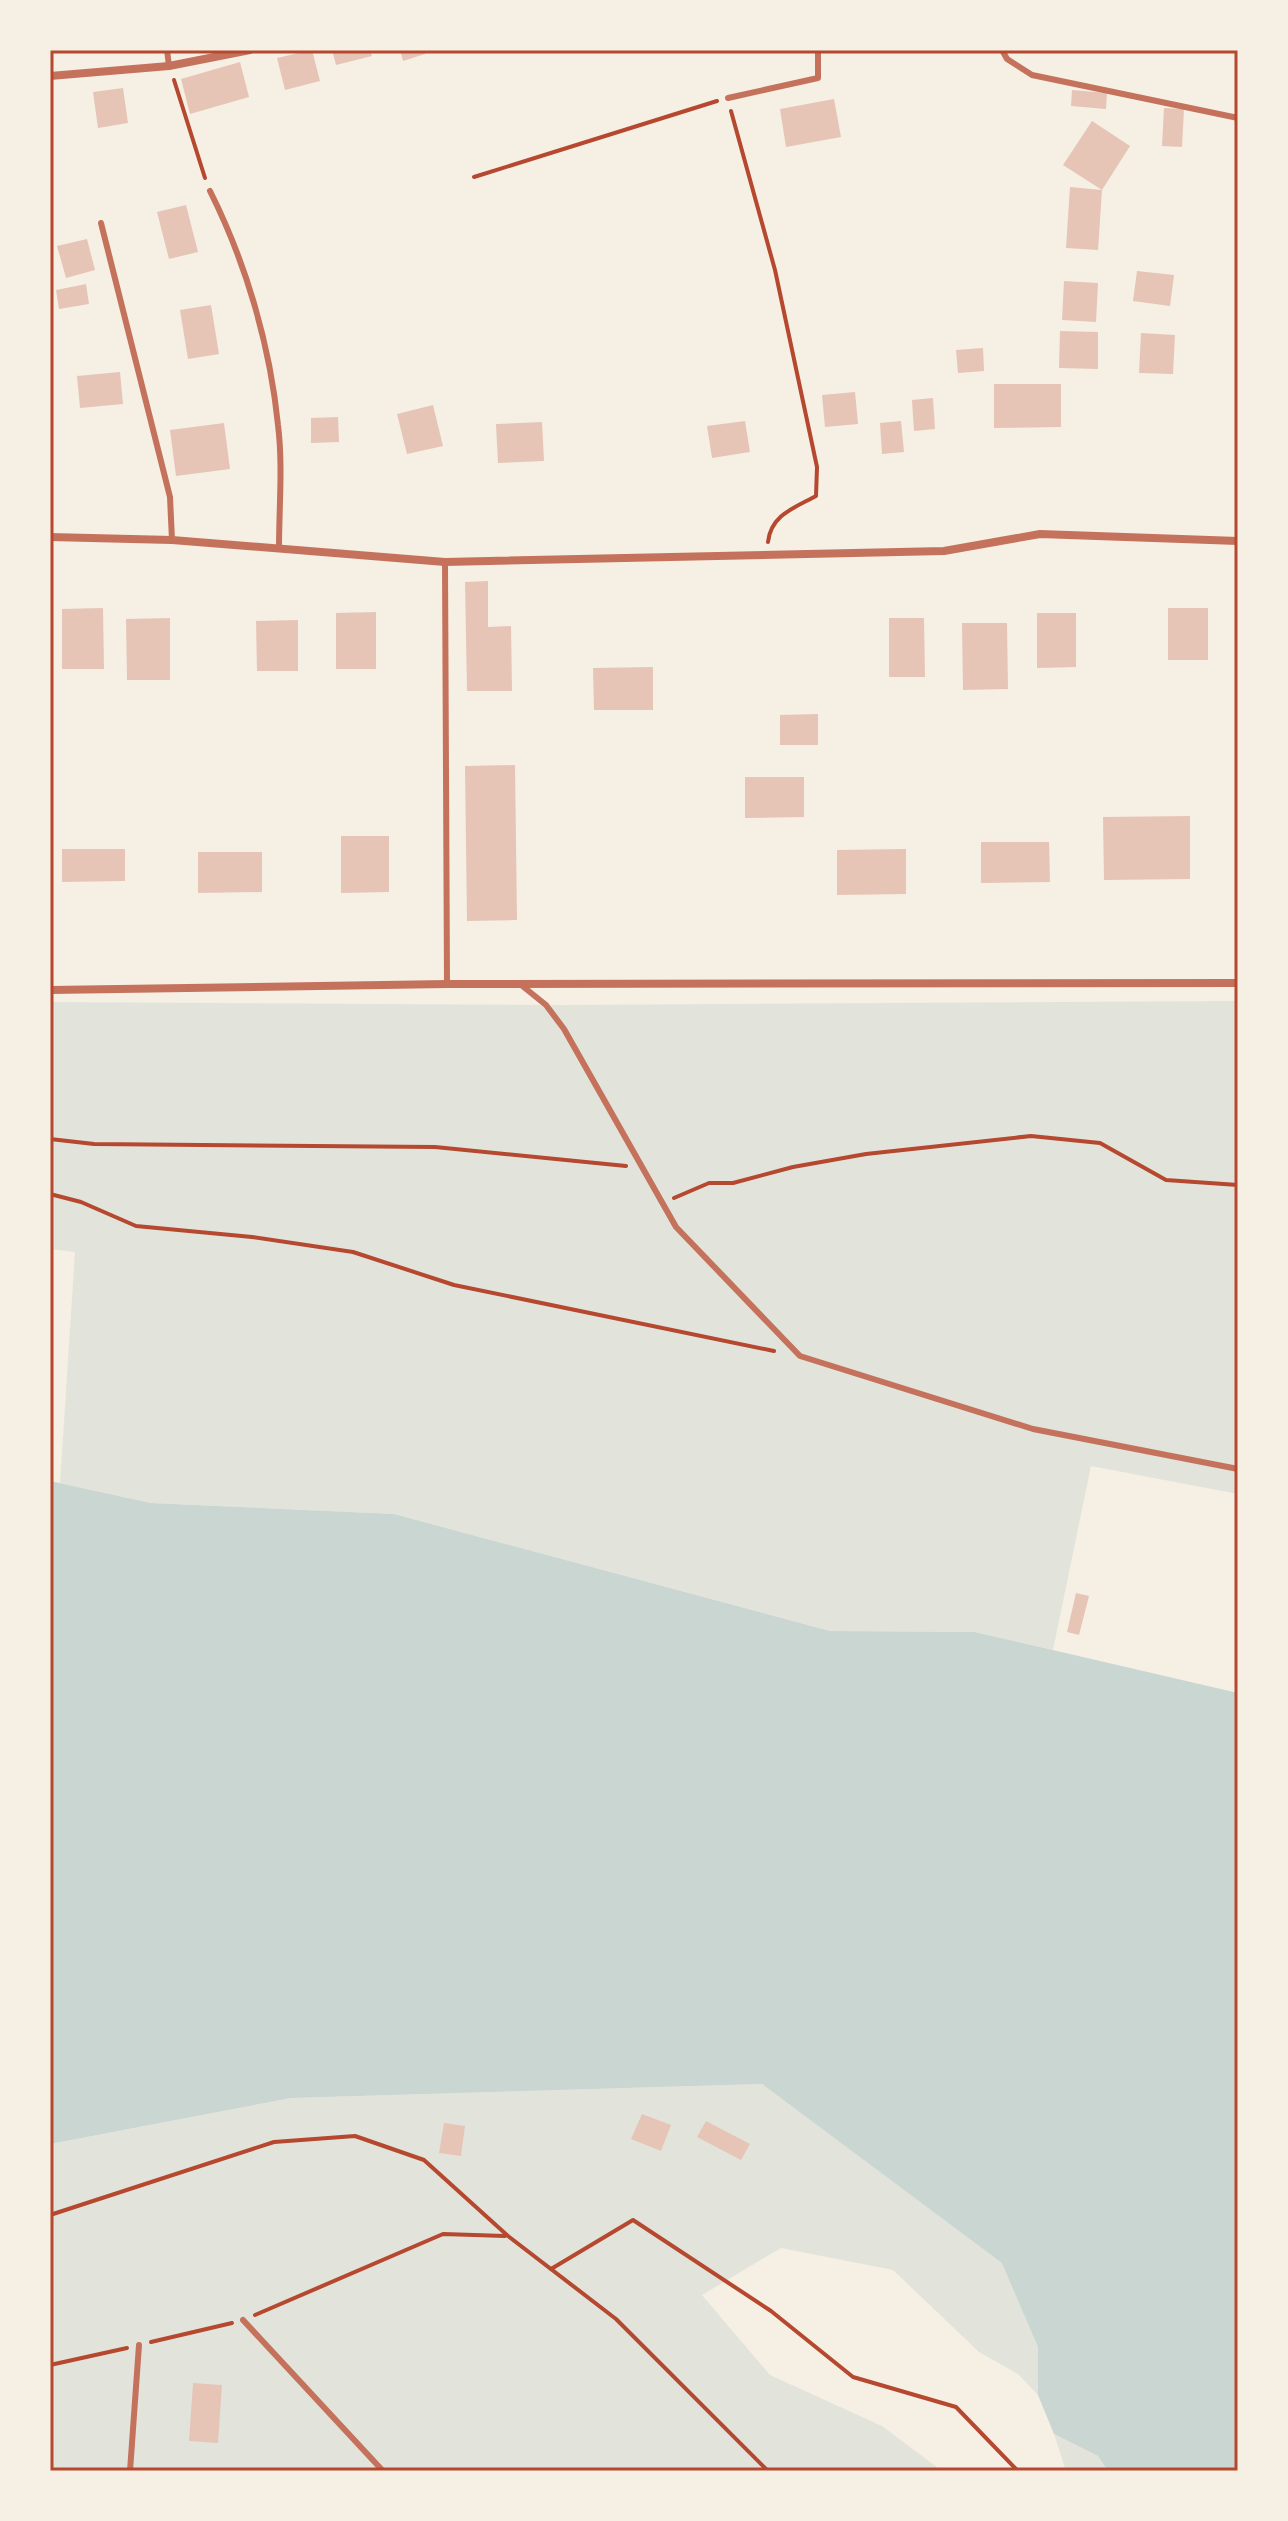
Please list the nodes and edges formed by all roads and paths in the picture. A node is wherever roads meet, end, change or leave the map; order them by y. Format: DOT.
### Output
graph roads {
  1 [pos="167,50"];
  2 [pos="250,50"];
  3 [pos="818,50"];
  4 [pos="1002,50"];
  5 [pos="169,66"];
  6 [pos="50,76"];
  7 [pos="728,98"];
  8 [pos="1238,118"];
  9 [pos="474,177"];
  10 [pos="210,191"];
  11 [pos="101,223"];
  12 [pos="50,537"];
  13 [pos="172,540"];
  14 [pos="1238,541"];
  15 [pos="279,548"];
  16 [pos="767,553"];
  17 [pos="445,562"];
  18 [pos="1238,983"];
  19 [pos="447,984"];
  20 [pos="520,984"];
  21 [pos="50,990"];
  22 [pos="50,1139"];
  23 [pos="643,1168"];
  24 [pos="1238,1185"];
  25 [pos="50,1194"];
  26 [pos="661,1204"];
  27 [pos="800,1356"];
  28 [pos="1238,1469"];
  29 [pos="50,2215"];
  30 [pos="508,2236"];
  31 [pos="551,2269"];
  32 [pos="243,2320"];
  33 [pos="139,2345"];
  34 [pos="50,2365"];
  35 [pos="130,2471"];
  36 [pos="383,2471"];
  37 [pos="768,2471"];
  38 [pos="1018,2471"];
  1 -- 5 [label="lane"];
  2 -- 5 [label="street"];
  3 -- 7 [label="lane"];
  4 -- 8 [label="lane"];
  5 -- 6 [label="street"];
  5 -- 10 [label="path"];
  7 -- 9 [label="path"];
  7 -- 16 [label="path"];
  10 -- 15 [label="lane"];
  11 -- 13 [label="lane"];
  12 -- 13 [label="street"];
  13 -- 15 [label="street"];
  14 -- 16 [label="street"];
  15 -- 17 [label="street"];
  16 -- 17 [label="street"];
  17 -- 19 [label="lane"];
  18 -- 20 [label="street"];
  19 -- 20 [label="street"];
  19 -- 21 [label="street"];
  20 -- 23 [label="lane"];
  22 -- 23 [label="path"];
  23 -- 26 [label="lane"];
  24 -- 26 [label="path"];
  25 -- 27 [label="path"];
  26 -- 27 [label="lane"];
  27 -- 28 [label="lane"];
  29 -- 30 [label="path"];
  30 -- 31 [label="path"];
  30 -- 32 [label="path"];
  31 -- 37 [label="path"];
  31 -- 38 [label="path"];
  32 -- 33 [label="path"];
  32 -- 36 [label="lane"];
  33 -- 34 [label="path"];
  33 -- 35 [label="lane"];
}
